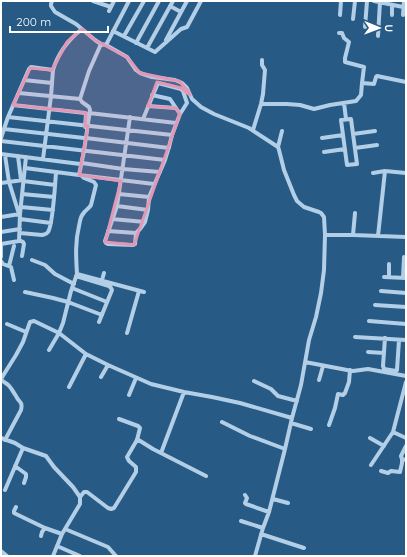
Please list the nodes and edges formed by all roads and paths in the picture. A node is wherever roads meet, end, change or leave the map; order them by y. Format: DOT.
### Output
graph roads {
  1 [pos="52,1"];
  2 [pos="93,1"];
  3 [pos="114,1"];
  4 [pos="129,1"];
  5 [pos="144,1"];
  6 [pos="159,1"];
  7 [pos="172,1"];
  8 [pos="187,1"];
  9 [pos="201,1"];
  10 [pos="341,1"];
  11 [pos="355,1"];
  12 [pos="367,1"];
  13 [pos="374,1"];
  14 [pos="404,1"];
  15 [pos="380,2"];
  16 [pos="392,5"];
  17 [pos="112,6"];
  18 [pos="170,6"];
  19 [pos="403,7"];
  20 [pos="109,11"];
  21 [pos="181,12"];
  22 [pos="340,15"];
  23 [pos="392,15"];
  24 [pos="403,15"];
  25 [pos="353,19"];
  26 [pos="365,27"];
  27 [pos="82,29"];
  28 [pos="113,31"];
  29 [pos="339,33"];
  30 [pos="124,36"];
  31 [pos="378,36"];
  32 [pos="165,42"];
  33 [pos="136,43"];
  34 [pos="101,44"];
  35 [pos="106,45"];
  36 [pos="147,48"];
  37 [pos="262,60"];
  38 [pos="53,70"];
  39 [pos="24,80"];
  40 [pos="406,82"];
  41 [pos="52,83"];
  42 [pos="362,83"];
  43 [pos="19,92"];
  44 [pos="183,92"];
  45 [pos="190,95"];
  46 [pos="51,96"];
  47 [pos="152,96"];
  48 [pos="80,99"];
  49 [pos="344,103"];
  50 [pos="261,104"];
  51 [pos="13,105"];
  52 [pos="148,106"];
  53 [pos="49,108"];
  54 [pos="176,108"];
  55 [pos="89,113"];
  56 [pos="180,114"];
  57 [pos="8,117"];
  58 [pos="130,118"];
  59 [pos="144,118"];
  60 [pos="346,119"];
  61 [pos="47,121"];
  62 [pos="176,123"];
  63 [pos="86,126"];
  64 [pos="4,129"];
  65 [pos="129,130"];
  66 [pos="253,130"];
  67 [pos="282,131"];
  68 [pos="375,131"];
  69 [pos="46,133"];
  70 [pos="353,134"];
  71 [pos="172,135"];
  72 [pos="343,135"];
  73 [pos="85,138"];
  74 [pos="322,138"];
  75 [pos="1,140"];
  76 [pos="127,143"];
  77 [pos="377,145"];
  78 [pos="45,146"];
  79 [pos="278,147"];
  80 [pos="169,148"];
  81 [pos="355,148"];
  82 [pos="345,149"];
  83 [pos="83,151"];
  84 [pos="324,152"];
  85 [pos="3,155"];
  86 [pos="18,156"];
  87 [pos="125,156"];
  88 [pos="26,157"];
  89 [pos="43,159"];
  90 [pos="165,160"];
  91 [pos="81,163"];
  92 [pos="25,168"];
  93 [pos="123,169"];
  94 [pos="385,171"];
  95 [pos="160,172"];
  96 [pos="56,173"];
  97 [pos="374,173"];
  98 [pos="406,173"];
  99 [pos="80,176"];
  100 [pos="23,181"];
  101 [pos="121,181"];
  102 [pos="9,182"];
  103 [pos="1,183"];
  104 [pos="154,184"];
  105 [pos="55,185"];
  106 [pos="22,194"];
  107 [pos="119,194"];
  108 [pos="54,197"];
  109 [pos="149,197"];
  110 [pos="117,206"];
  111 [pos="21,207"];
  112 [pos="52,210"];
  113 [pos="148,210"];
  114 [pos="355,213"];
  115 [pos="20,214"];
  116 [pos="1,216"];
  117 [pos="20,219"];
  118 [pos="112,219"];
  119 [pos="145,222"];
  120 [pos="51,223"];
  121 [pos="20,231"];
  122 [pos="108,231"];
  123 [pos="1,232"];
  124 [pos="136,233"];
  125 [pos="353,235"];
  126 [pos="325,236"];
  127 [pos="378,236"];
  128 [pos="406,237"];
  129 [pos="19,241"];
  130 [pos="1,244"];
  131 [pos="14,246"];
  132 [pos="22,256"];
  133 [pos="1,257"];
  134 [pos="404,257"];
  135 [pos="32,260"];
  136 [pos="1,261"];
  137 [pos="389,264"];
  138 [pos="9,266"];
  139 [pos="104,273"];
  140 [pos="77,275"];
  141 [pos="404,278"];
  142 [pos="14,280"];
  143 [pos="102,280"];
  144 [pos="74,284"];
  145 [pos="72,288"];
  146 [pos="139,291"];
  147 [pos="381,291"];
  148 [pos="25,292"];
  149 [pos="144,292"];
  150 [pos="406,293"];
  151 [pos="68,302"];
  152 [pos="107,302"];
  153 [pos="375,305"];
  154 [pos="406,307"];
  155 [pos="102,315"];
  156 [pos="369,321"];
  157 [pos="99,322"];
  158 [pos="7,324"];
  159 [pos="406,324"];
  160 [pos="26,332"];
  161 [pos="59,333"];
  162 [pos="127,333"];
  163 [pos="354,336"];
  164 [pos="385,338"];
  165 [pos="399,340"];
  166 [pos="406,340"];
  167 [pos="49,350"];
  168 [pos="368,352"];
  169 [pos="384,353"];
  170 [pos="86,354"];
  171 [pos="305,362"];
  172 [pos="108,365"];
  173 [pos="323,366"];
  174 [pos="350,370"];
  175 [pos="406,376"];
  176 [pos="101,377"];
  177 [pos="136,378"];
  178 [pos="1,380"];
  179 [pos="319,380"];
  180 [pos="254,381"];
  181 [pos="406,382"];
  182 [pos="70,388"];
  183 [pos="184,392"];
  184 [pos="129,395"];
  185 [pos="297,401"];
  186 [pos="401,401"];
  187 [pos="406,403"];
  188 [pos="119,419"];
  189 [pos="291,421"];
  190 [pos="222,422"];
  191 [pos="329,425"];
  192 [pos="312,428"];
  193 [pos="392,432"];
  194 [pos="370,438"];
  195 [pos="406,438"];
  196 [pos="3,439"];
  197 [pos="137,439"];
  198 [pos="384,446"];
  199 [pos="406,446"];
  200 [pos="22,448"];
  201 [pos="285,450"];
  202 [pos="161,453"];
  203 [pos="404,460"];
  204 [pos="371,465"];
  205 [pos="15,466"];
  206 [pos="381,471"];
  207 [pos="206,476"];
  208 [pos="24,483"];
  209 [pos="5,490"];
  210 [pos="245,495"];
  211 [pos="80,497"];
  212 [pos="273,499"];
  213 [pos="288,503"];
  214 [pos="16,507"];
  215 [pos="269,512"];
  216 [pos="241,521"];
  217 [pos="45,528"];
  218 [pos="263,528"];
  219 [pos="65,529"];
  220 [pos="62,534"];
  221 [pos="261,534"];
  222 [pos="41,536"];
  223 [pos="57,546"];
  224 [pos="304,548"];
  225 [pos="1,551"];
  226 [pos="7,556"];
  227 [pos="52,556"];
  228 [pos="80,556"];
  229 [pos="116,556"];
  230 [pos="255,556"];
  1 -- 27 [label="street"];
  2 -- 17 [label="street"];
  3 -- 17 [label="street"];
  4 -- 28 [label="street"];
  5 -- 30 [label="street"];
  6 -- 33 [label="street"];
  7 -- 18 [label="street"];
  8 -- 21 [label="street"];
  9 -- 32 [label="street"];
  10 -- 22 [label="street"];
  11 -- 25 [label="street"];
  12 -- 26 [label="street"];
  13 -- 15 [label="street"];
  14 -- 19 [label="street"];
  15 -- 16 [label="street"];
  15 -- 31 [label="street"];
  16 -- 19 [label="street"];
  16 -- 23 [label="street"];
  17 -- 20 [label="street"];
  18 -- 21 [label="street"];
  18 -- 36 [label="street"];
  19 -- 24 [label="street"];
  21 -- 32 [label="street"];
  27 -- 34 [label="street"];
  27 -- 38 [label="street"];
  28 -- 30 [label="street"];
  28 -- 35 [label="street"];
  29 -- 42 [label="street"];
  30 -- 33 [label="street"];
  32 -- 36 [label="street"];
  33 -- 36 [label="street"];
  34 -- 35 [label="street"];
  34 -- 48 [label="street"];
  35 -- 45 [label="street"];
  37 -- 50 [label="street"];
  38 -- 39 [label="street"];
  38 -- 41 [label="street"];
  39 -- 41 [label="street"];
  39 -- 43 [label="street"];
  40 -- 42 [label="street"];
  41 -- 46 [label="street"];
  42 -- 49 [label="street"];
  43 -- 46 [label="street"];
  43 -- 51 [label="street"];
  44 -- 45 [label="street"];
  44 -- 47 [label="street"];
  44 -- 56 [label="street"];
  45 -- 66 [label="street"];
  46 -- 48 [label="street"];
  46 -- 53 [label="street"];
  47 -- 52 [label="street"];
  47 -- 54 [label="street"];
  48 -- 55 [label="street"];
  49 -- 50 [label="street"];
  49 -- 60 [label="street"];
  50 -- 66 [label="street"];
  51 -- 53 [label="street"];
  51 -- 57 [label="street"];
  52 -- 54 [label="street"];
  52 -- 59 [label="street"];
  53 -- 61 [label="street"];
  53 -- 63 [label="street"];
  54 -- 56 [label="street"];
  55 -- 58 [label="street"];
  55 -- 63 [label="street"];
  56 -- 62 [label="street"];
  57 -- 61 [label="street"];
  57 -- 64 [label="street"];
  58 -- 59 [label="street"];
  58 -- 65 [label="street"];
  59 -- 62 [label="street"];
  60 -- 70 [label="street"];
  60 -- 72 [label="street"];
  61 -- 63 [label="street"];
  61 -- 69 [label="street"];
  62 -- 71 [label="street"];
  63 -- 65 [label="street"];
  63 -- 73 [label="street"];
  64 -- 69 [label="street"];
  64 -- 75 [label="street"];
  65 -- 71 [label="street"];
  65 -- 76 [label="street"];
  66 -- 79 [label="street"];
  67 -- 79 [label="street"];
  68 -- 70 [label="street"];
  69 -- 73 [label="street"];
  69 -- 78 [label="street"];
  70 -- 81 [label="street"];
  71 -- 80 [label="street"];
  72 -- 74 [label="street"];
  72 -- 82 [label="street"];
  73 -- 76 [label="street"];
  73 -- 83 [label="street"];
  75 -- 78 [label="street"];
  76 -- 80 [label="street"];
  76 -- 87 [label="street"];
  77 -- 81 [label="street"];
  78 -- 83 [label="street"];
  78 -- 89 [label="street"];
  79 -- 126 [label="street"];
  80 -- 90 [label="street"];
  81 -- 82 [label="street"];
  82 -- 84 [label="street"];
  83 -- 87 [label="street"];
  83 -- 91 [label="street"];
  85 -- 86 [label="street"];
  85 -- 102 [label="street"];
  86 -- 88 [label="street"];
  86 -- 100 [label="street"];
  87 -- 90 [label="street"];
  87 -- 93 [label="street"];
  88 -- 89 [label="street"];
  88 -- 92 [label="street"];
  89 -- 91 [label="street"];
  90 -- 95 [label="street"];
  91 -- 93 [label="street"];
  91 -- 99 [label="street"];
  92 -- 96 [label="street"];
  92 -- 100 [label="street"];
  93 -- 95 [label="street"];
  93 -- 101 [label="street"];
  94 -- 97 [label="street"];
  94 -- 98 [label="street"];
  94 -- 127 [label="street"];
  95 -- 104 [label="street"];
  96 -- 99 [label="street"];
  96 -- 105 [label="street"];
  99 -- 101 [label="street"];
  99 -- 140 [label="street"];
  100 -- 102 [label="street"];
  100 -- 105 [label="street"];
  100 -- 106 [label="street"];
  101 -- 104 [label="street"];
  101 -- 107 [label="street"];
  102 -- 103 [label="street"];
  102 -- 115 [label="street"];
  104 -- 109 [label="street"];
  105 -- 108 [label="street"];
  106 -- 108 [label="street"];
  106 -- 111 [label="street"];
  107 -- 109 [label="street"];
  107 -- 110 [label="street"];
  108 -- 112 [label="street"];
  109 -- 113 [label="street"];
  110 -- 113 [label="street"];
  110 -- 118 [label="street"];
  111 -- 112 [label="street"];
  111 -- 115 [label="street"];
  112 -- 120 [label="street"];
  113 -- 119 [label="street"];
  114 -- 125 [label="street"];
  115 -- 116 [label="street"];
  115 -- 117 [label="street"];
  117 -- 120 [label="street"];
  117 -- 121 [label="street"];
  118 -- 119 [label="street"];
  118 -- 122 [label="street"];
  119 -- 124 [label="street"];
  120 -- 121 [label="street"];
  121 -- 123 [label="street"];
  121 -- 129 [label="street"];
  122 -- 124 [label="street"];
  122 -- 124 [label="street"];
  125 -- 126 [label="street"];
  125 -- 127 [label="street"];
  126 -- 171 [label="street"];
  127 -- 128 [label="street"];
  129 -- 130 [label="street"];
  129 -- 132 [label="street"];
  130 -- 133 [label="street"];
  131 -- 138 [label="street"];
  134 -- 141 [label="street"];
  135 -- 144 [label="street"];
  136 -- 138 [label="street"];
  137 -- 141 [label="street"];
  138 -- 142 [label="street"];
  139 -- 143 [label="street"];
  140 -- 143 [label="street"];
  140 -- 144 [label="street"];
  140 -- 152 [label="street"];
  143 -- 146 [label="street"];
  144 -- 145 [label="street"];
  145 -- 151 [label="street"];
  145 -- 152 [label="street"];
  146 -- 149 [label="street"];
  146 -- 162 [label="street"];
  147 -- 150 [label="street"];
  148 -- 151 [label="street"];
  151 -- 155 [label="street"];
  151 -- 161 [label="street"];
  152 -- 155 [label="street"];
  153 -- 154 [label="street"];
  155 -- 157 [label="street"];
  156 -- 159 [label="street"];
  158 -- 160 [label="street"];
  160 -- 161 [label="street"];
  160 -- 178 [label="street"];
  161 -- 167 [label="street"];
  161 -- 170 [label="street"];
  163 -- 164 [label="street"];
  164 -- 165 [label="street"];
  164 -- 169 [label="street"];
  165 -- 166 [label="street"];
  165 -- 169 [label="street"];
  168 -- 169 [label="street"];
  170 -- 172 [label="street"];
  170 -- 182 [label="street"];
  171 -- 173 [label="street"];
  171 -- 185 [label="street"];
  172 -- 176 [label="street"];
  172 -- 177 [label="street"];
  173 -- 174 [label="street"];
  173 -- 179 [label="street"];
  174 -- 175 [label="street"];
  174 -- 191 [label="street"];
  177 -- 183 [label="street"];
  177 -- 184 [label="street"];
  178 -- 196 [label="street"];
  180 -- 185 [label="street"];
  181 -- 186 [label="street"];
  183 -- 189 [label="street"];
  183 -- 202 [label="street"];
  185 -- 189 [label="street"];
  186 -- 187 [label="street"];
  186 -- 193 [label="street"];
  188 -- 197 [label="street"];
  189 -- 192 [label="street"];
  189 -- 201 [label="street"];
  190 -- 201 [label="street"];
  193 -- 195 [label="street"];
  193 -- 198 [label="street"];
  194 -- 198 [label="street"];
  196 -- 200 [label="street"];
  197 -- 202 [label="street"];
  197 -- 211 [label="street"];
  198 -- 204 [label="street"];
  199 -- 203 [label="street"];
  200 -- 205 [label="street"];
  200 -- 211 [label="street"];
  201 -- 212 [label="street"];
  202 -- 207 [label="street"];
  203 -- 206 [label="street"];
  205 -- 208 [label="street"];
  205 -- 209 [label="street"];
  210 -- 215 [label="street"];
  211 -- 219 [label="street"];
  212 -- 213 [label="street"];
  212 -- 215 [label="street"];
  214 -- 217 [label="street"];
  215 -- 218 [label="street"];
  216 -- 218 [label="street"];
  217 -- 220 [label="street"];
  217 -- 222 [label="street"];
  218 -- 221 [label="street"];
  219 -- 220 [label="street"];
  219 -- 229 [label="street"];
  220 -- 223 [label="street"];
  221 -- 224 [label="street"];
  221 -- 230 [label="street"];
  223 -- 227 [label="street"];
  223 -- 228 [label="street"];
  225 -- 226 [label="street"];
}
